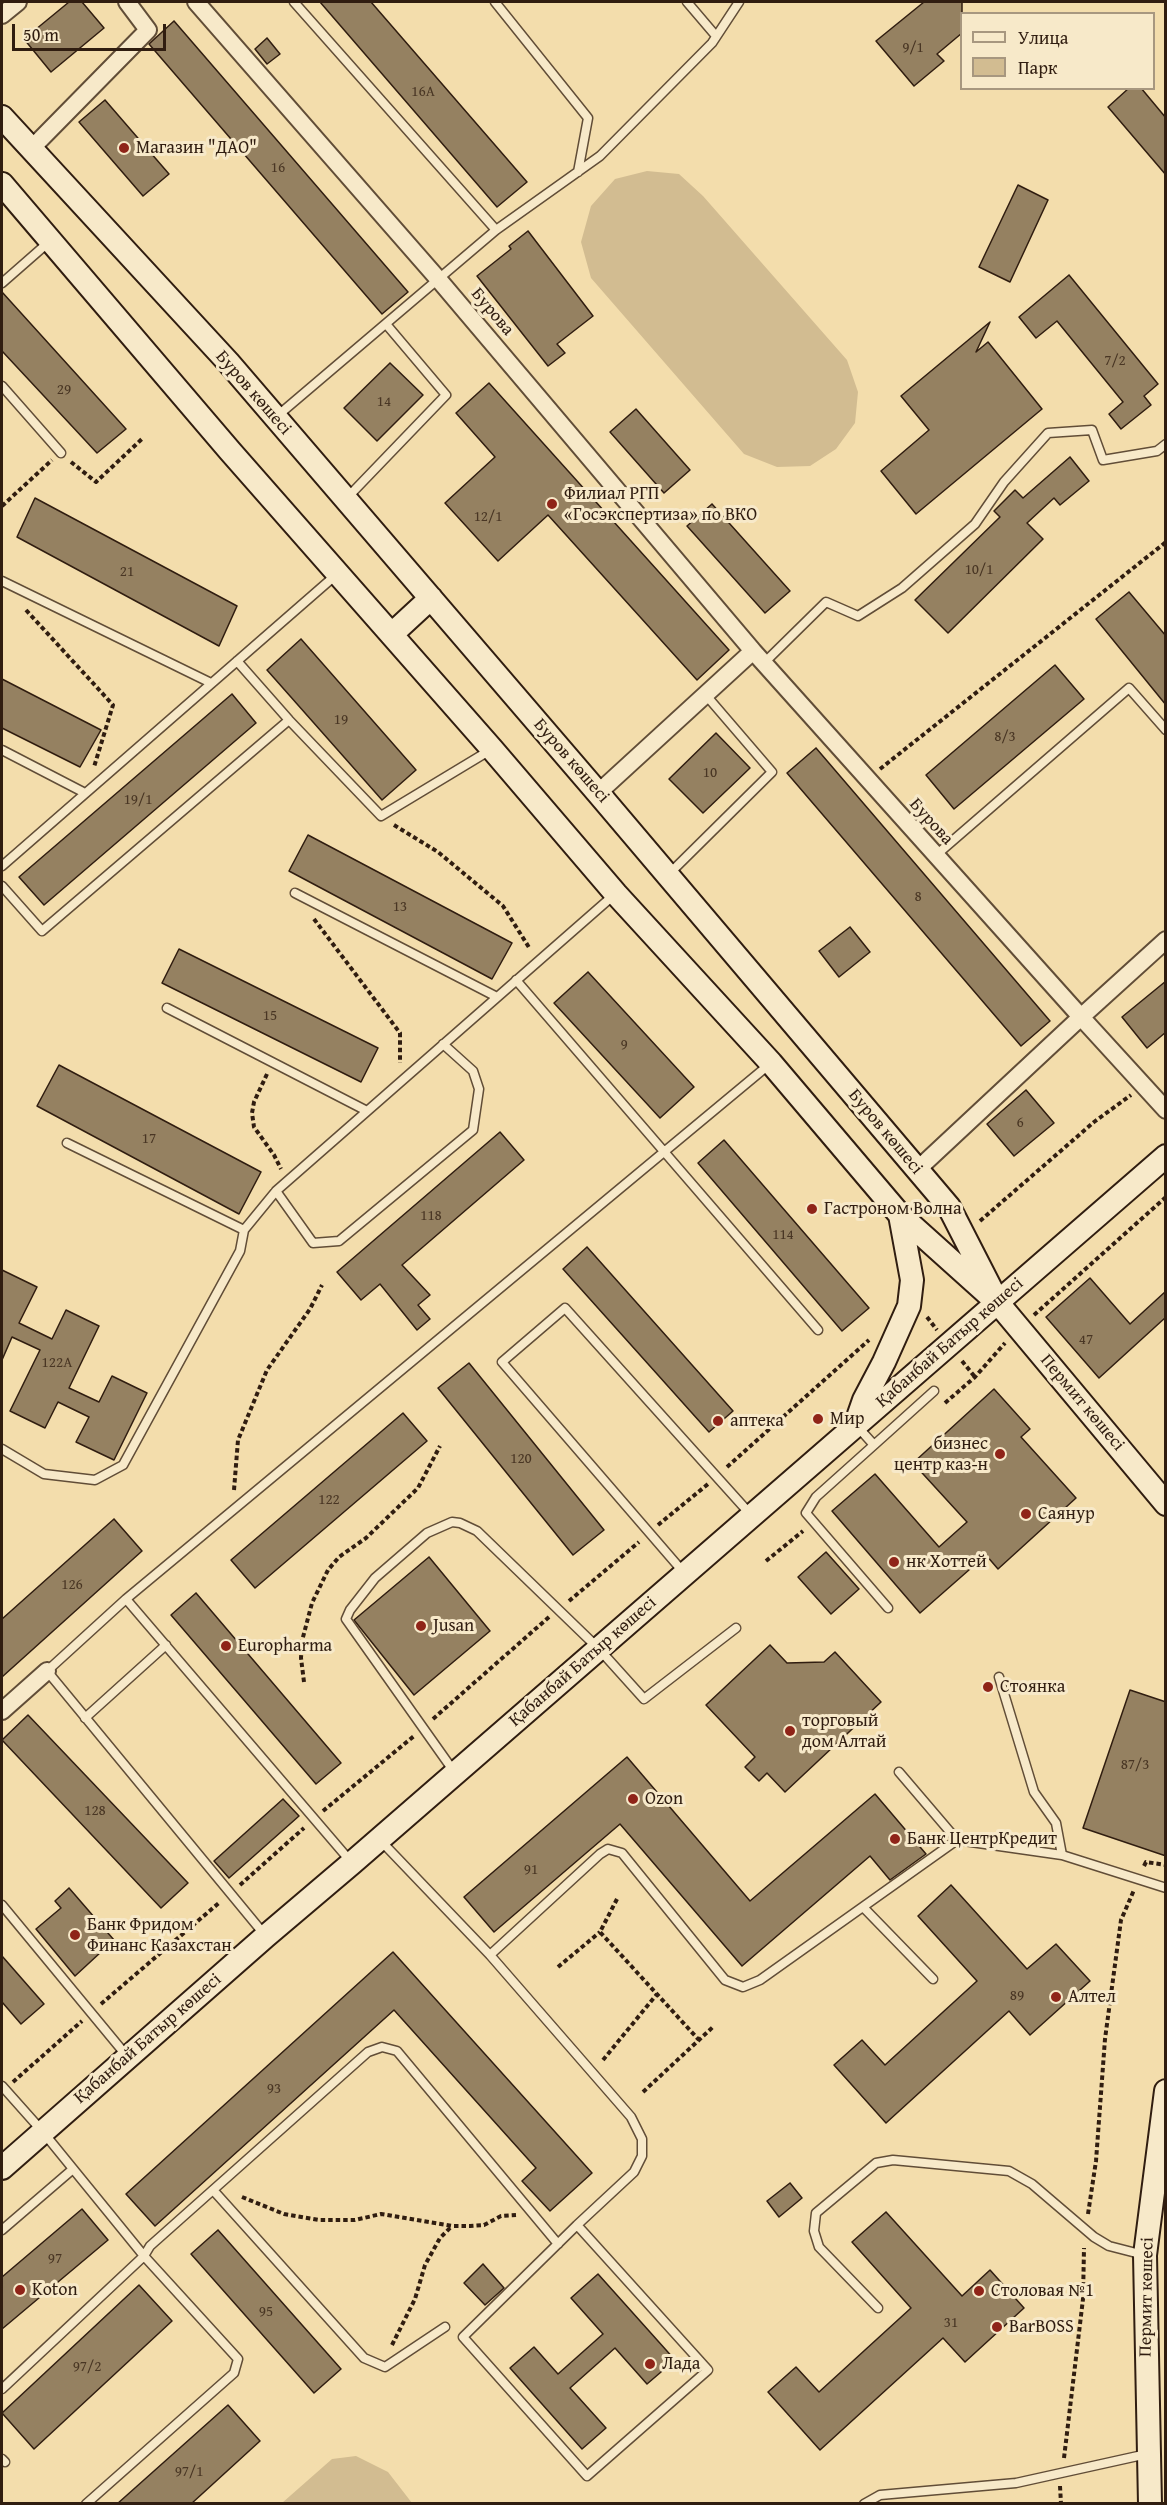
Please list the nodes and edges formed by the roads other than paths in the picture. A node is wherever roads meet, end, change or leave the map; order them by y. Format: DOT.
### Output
graph roads {
  1 [pos="18,2"];
  2 [pos="127,2"];
  3 [pos="196,2"];
  4 [pos="294,2"];
  5 [pos="495,2"];
  6 [pos="687,2"];
  7 [pos="740,2"];
  8 [pos="2,15"];
  9 [pos="716,36"];
  10 [pos="2,117"];
  11 [pos="31,149"];
  12 [pos="578,172"];
  13 [pos="2,184"];
  14 [pos="496,230"];
  15 [pos="51,241"];
  16 [pos="439,280"];
  17 [pos="2,283"];
  18 [pos="386,324"];
  19 [pos="2,386"];
  20 [pos="275,417"];
  21 [pos="1166,444"];
  22 [pos="61,453"];
  23 [pos="346,499"];
  24 [pos="337,574"];
  25 [pos="2,581"];
  26 [pos="431,598"];
  27 [pos="392,634"];
  28 [pos="758,657"];
  29 [pos="237,661"];
  30 [pos="212,683"];
  31 [pos="705,694"];
  32 [pos="289,720"];
  33 [pos="1166,730"];
  34 [pos="492,749"];
  35 [pos="2,750"];
  36 [pos="86,793"];
  37 [pos="598,793"];
  38 [pos="935,856"];
  39 [pos="2,866"];
  40 [pos="668,876"];
  41 [pos="2,886"];
  42 [pos="295,893"];
  43 [pos="616,894"];
  44 [pos="1166,940"];
  45 [pos="516,980"];
  46 [pos="497,997"];
  47 [pos="167,1008"];
  48 [pos="1081,1017"];
  49 [pos="443,1044"];
  50 [pos="771,1063"];
  51 [pos="1166,1110"];
  52 [pos="367,1111"];
  53 [pos="67,1143"];
  54 [pos="664,1154"];
  55 [pos="1166,1156"];
  56 [pos="917,1170"];
  57 [pos="276,1191"];
  58 [pos="900,1215"];
  59 [pos="244,1230"];
  60 [pos="998,1303"];
  61 [pos="818,1330"];
  62 [pos="934,1391"];
  63 [pos="856,1425"];
  64 [pos="874,1445"];
  65 [pos="2,1449"];
  66 [pos="1166,1504"];
  67 [pos="752,1515"];
  68 [pos="685,1574"];
  69 [pos="126,1599"];
  70 [pos="888,1608"];
  71 [pos="736,1629"];
  72 [pos="166,1645"];
  73 [pos="599,1648"];
  74 [pos="47,1671"];
  75 [pos="999,1677"];
  76 [pos="2,1712"];
  77 [pos="85,1718"];
  78 [pos="899,1772"];
  79 [pos="454,1773"];
  80 [pos="957,1839"];
  81 [pos="380,1840"];
  82 [pos="1062,1855"];
  83 [pos="352,1863"];
  84 [pos="1166,1888"];
  85 [pos="2,1905"];
  86 [pos="863,1907"];
  87 [pos="266,1936"];
  88 [pos="490,1955"];
  89 [pos="933,1979"];
  90 [pos="129,2058"];
  91 [pos="3,2088"];
  92 [pos="1166,2091"];
  93 [pos="43,2132"];
  94 [pos="2,2168"];
  95 [pos="73,2169"];
  96 [pos="213,2190"];
  97 [pos="577,2225"];
  98 [pos="2,2230"];
  99 [pos="558,2244"];
  100 [pos="1145,2255"];
  101 [pos="144,2256"];
  102 [pos="878,2308"];
  103 [pos="445,2327"];
  104 [pos="2,2389"];
  105 [pos="1148,2454"];
  106 [pos="86,2504"];
  107 [pos="864,2504"];
  108 [pos="1150,2504"];
  1 -- 8 [label="street"];
  2 -- 11 [label="street"];
  3 -- 16 [label="street, Бурова"];
  4 -- 14 [label="lane"];
  5 -- 12 [label="lane"];
  6 -- 9 [label="lane"];
  7 -- 9 [label="lane"];
  9 -- 12 [label="lane"];
  10 -- 11 [label="main road, Буров көшесі"];
  11 -- 20 [label="main road, Буров көшесі"];
  12 -- 14 [label="lane"];
  13 -- 15 [label="main road"];
  14 -- 16 [label="lane"];
  15 -- 17 [label="lane"];
  15 -- 24 [label="main road"];
  16 -- 18 [label="lane"];
  16 -- 28 [label="street, Бурова"];
  18 -- 20 [label="lane"];
  18 -- 23 [label="lane"];
  19 -- 22 [label="lane"];
  20 -- 23 [label="main road, Буров көшесі"];
  21 -- 28 [label="lane"];
  23 -- 26 [label="main road, Буров көшесі"];
  24 -- 27 [label="main road"];
  24 -- 29 [label="lane"];
  25 -- 30 [label="lane"];
  26 -- 27 [label="main road"];
  26 -- 37 [label="main road, Буров көшесі"];
  27 -- 34 [label="main road"];
  28 -- 31 [label="street"];
  28 -- 38 [label="street, Бурова"];
  29 -- 30 [label="lane"];
  29 -- 32 [label="lane"];
  30 -- 36 [label="lane"];
  31 -- 37 [label="street"];
  31 -- 40 [label="lane"];
  32 -- 34 [label="lane"];
  32 -- 41 [label="lane"];
  33 -- 38 [label="lane"];
  34 -- 43 [label="main road"];
  35 -- 36 [label="lane"];
  36 -- 39 [label="lane"];
  37 -- 40 [label="main road, Буров көшесі"];
  38 -- 48 [label="street, Бурова"];
  40 -- 56 [label="main road, Буров көшесі"];
  42 -- 46 [label="lane"];
  43 -- 45 [label="lane"];
  43 -- 50 [label="main road"];
  44 -- 48 [label="street"];
  45 -- 46 [label="lane"];
  45 -- 54 [label="lane"];
  46 -- 49 [label="lane"];
  47 -- 52 [label="lane"];
  48 -- 51 [label="street, Бурова"];
  48 -- 56 [label="street"];
  49 -- 52 [label="lane"];
  49 -- 57 [label="lane"];
  50 -- 54 [label="lane"];
  50 -- 58 [label="main road"];
  52 -- 57 [label="lane"];
  53 -- 59 [label="lane"];
  54 -- 61 [label="lane"];
  54 -- 69 [label="lane"];
  55 -- 60 [label="main road, Қабанбай Батыр көшесі"];
  56 -- 60 [label="main road, Буров көшесі"];
  57 -- 59 [label="lane"];
  58 -- 60 [label="main road"];
  58 -- 63 [label="main road"];
  59 -- 65 [label="lane"];
  60 -- 63 [label="main road, Қабанбай Батыр көшесі"];
  60 -- 66 [label="main road, Пермит көшесі"];
  62 -- 64 [label="lane"];
  63 -- 64 [label="lane"];
  63 -- 67 [label="main road, Қабанбай Батыр көшесі"];
  64 -- 70 [label="lane"];
  67 -- 68 [label="main road, Қабанбай Батыр көшесі"];
  67 -- 68 [label="lane"];
  68 -- 73 [label="main road, Қабанбай Батыр көшесі"];
  69 -- 72 [label="lane"];
  69 -- 74 [label="lane"];
  71 -- 73 [label="lane"];
  72 -- 77 [label="lane"];
  72 -- 83 [label="lane"];
  73 -- 79 [label="main road, Қабанбай Батыр көшесі"];
  73 -- 79 [label="lane"];
  74 -- 76 [label="street"];
  74 -- 77 [label="lane"];
  75 -- 82 [label="lane"];
  77 -- 87 [label="lane"];
  78 -- 80 [label="lane"];
  79 -- 81 [label="main road, Қабанбай Батыр көшесі"];
  80 -- 82 [label="lane"];
  80 -- 86 [label="lane"];
  81 -- 83 [label="main road, Қабанбай Батыр көшесі"];
  81 -- 88 [label="lane"];
  82 -- 84 [label="lane"];
  83 -- 87 [label="main road, Қабанбай Батыр көшесі"];
  85 -- 90 [label="lane"];
  86 -- 88 [label="lane"];
  86 -- 89 [label="lane"];
  87 -- 90 [label="main road, Қабанбай Батыр көшесі"];
  88 -- 97 [label="lane"];
  90 -- 93 [label="main road, Қабанбай Батыр көшесі"];
  91 -- 93 [label="lane"];
  92 -- 100 [label="main road, Пермит көшесі"];
  93 -- 94 [label="main road, Қабанбай Батыр көшесі"];
  93 -- 95 [label="lane"];
  95 -- 98 [label="lane"];
  95 -- 101 [label="lane"];
  96 -- 99 [label="lane"];
  96 -- 101 [label="lane"];
  96 -- 103 [label="lane"];
  97 -- 99 [label="lane"];
  97 -- 99 [label="lane"];
  100 -- 102 [label="lane"];
  100 -- 105 [label="main road, Пермит көшесі"];
  101 -- 104 [label="lane"];
  101 -- 106 [label="lane"];
  105 -- 107 [label="lane"];
  105 -- 108 [label="main road, Пермит көшесі"];
}
